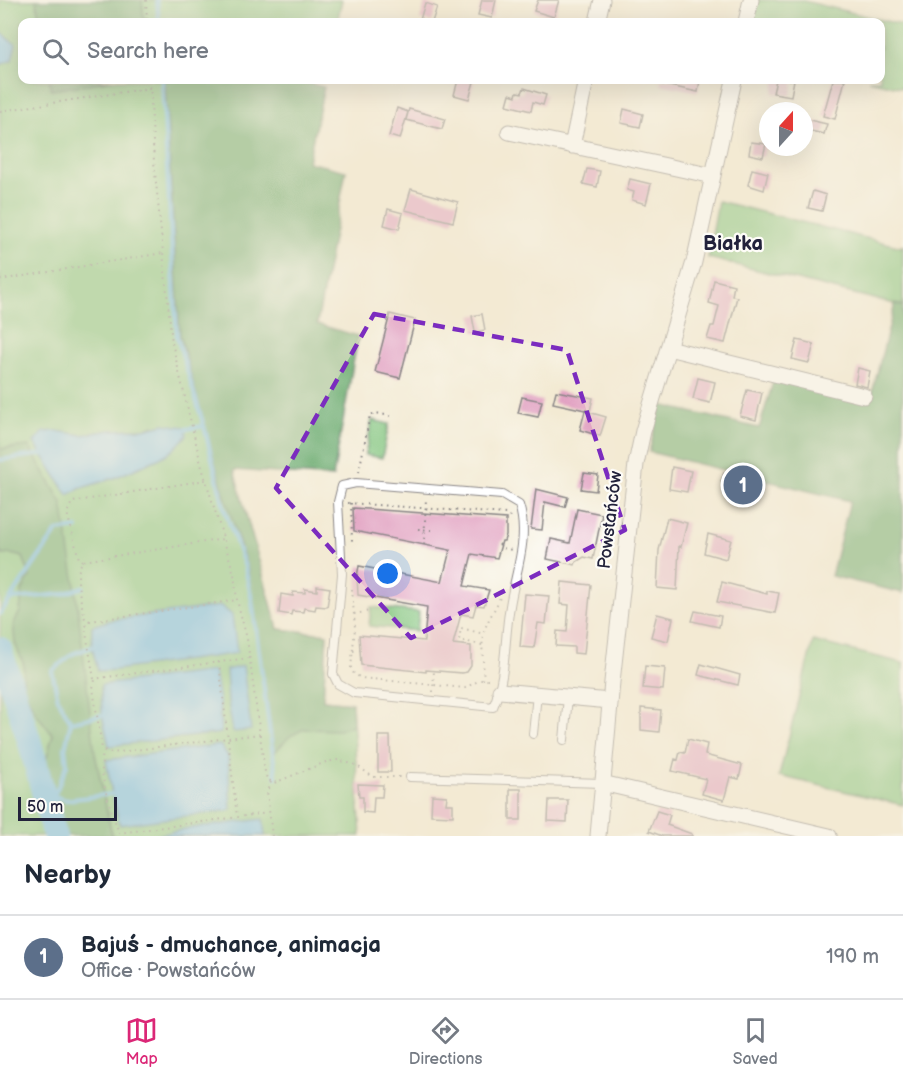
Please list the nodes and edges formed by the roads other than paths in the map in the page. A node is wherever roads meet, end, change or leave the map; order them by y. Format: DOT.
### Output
graph roads {
  1 [pos="602,0"];
  2 [pos="751,0"];
  3 [pos="598,18"];
  4 [pos="747,18"];
  5 [pos="585,84"];
  6 [pos="733,84"];
  7 [pos="509,132"];
  8 [pos="572,146"];
  9 [pos="713,176"];
  10 [pos="668,348"];
  11 [pos="864,396"];
  12 [pos="500,687"];
  13 [pos="537,694"];
  14 [pos="568,697"];
  15 [pos="610,701"];
  16 [pos="533,734"];
  17 [pos="564,740"];
  18 [pos="410,777"];
  19 [pos="602,783"];
  20 [pos="598,836"];
  21 [pos="829,836"];
  1 -- 3 [label="street"];
  2 -- 4 [label="street"];
  5 -- 8 [label="street"];
  6 -- 9 [label="street, Powstańców"];
  7 -- 8 [label="street"];
  8 -- 9 [label="street"];
  9 -- 10 [label="street, Powstańców"];
  10 -- 11 [label="street"];
  10 -- 15 [label="street, Powstańców"];
  12 -- 12 [label="lane"];
  12 -- 13 [label="street"];
  13 -- 14 [label="street"];
  13 -- 16 [label="lane"];
  14 -- 15 [label="street"];
  14 -- 17 [label="lane"];
  15 -- 19 [label="street, Powstańców"];
  18 -- 19 [label="lane"];
  19 -- 20 [label="street, Powstańców"];
  19 -- 21 [label="street"];
}
